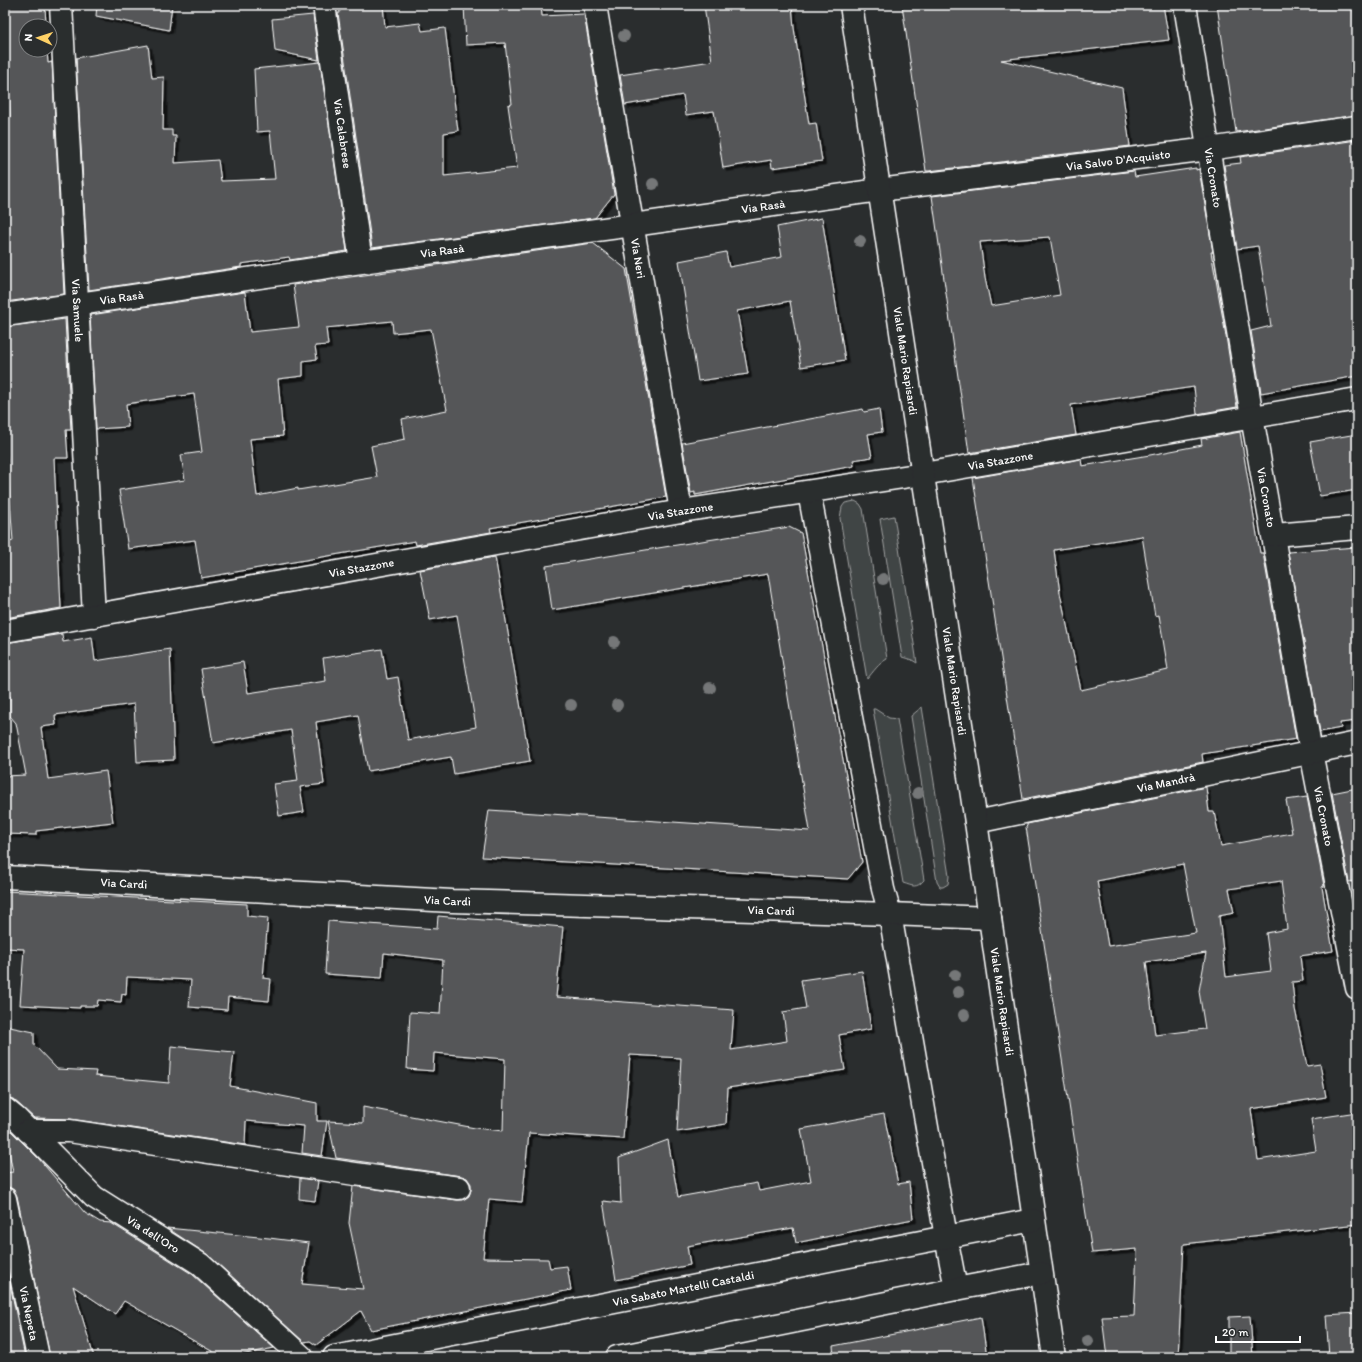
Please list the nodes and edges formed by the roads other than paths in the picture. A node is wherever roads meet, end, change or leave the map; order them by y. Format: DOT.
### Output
graph roads {
  1 [pos="61,5"];
  2 [pos="324,5"];
  3 [pos="596,5"];
  4 [pos="851,5"];
  5 [pos="1185,5"];
  6 [pos="1357,127"];
  7 [pos="1209,148"];
  8 [pos="879,190"];
  9 [pos="633,225"];
  10 [pos="361,262"];
  11 [pos="77,305"];
  12 [pos="5,315"];
  13 [pos="1357,399"];
  14 [pos="1252,417"];
  15 [pos="923,474"];
  16 [pos="809,492"];
  17 [pos="681,511"];
  18 [pos="1357,528"];
  19 [pos="1274,535"];
  20 [pos="94,616"];
  21 [pos="5,631"];
  22 [pos="1357,743"];
  23 [pos="1311,752"];
  24 [pos="976,822"];
  25 [pos="5,877"];
  26 [pos="890,914"];
  27 [pos="990,918"];
  28 [pos="1357,988"];
  29 [pos="5,1109"];
  30 [pos="28,1131"];
  31 [pos="459,1188"];
  32 [pos="5,1199"];
  33 [pos="1034,1220"];
  34 [pos="946,1237"];
  35 [pos="1041,1273"];
  36 [pos="956,1288"];
  37 [pos="38,1357"];
  38 [pos="302,1357"];
  39 [pos="334,1357"];
  40 [pos="617,1357"];
  41 [pos="1054,1357"];
  1 -- 11 [label="street, Via Samuele"];
  2 -- 10 [label="street, Via Calabrese"];
  3 -- 9 [label="street, Via Neri"];
  4 -- 8 [label="street, Viale Mario Rapisardi"];
  5 -- 7 [label="street, Via Cronato"];
  6 -- 7 [label="street, Via Salvo D'Acquisto"];
  7 -- 8 [label="street, Via Salvo D'Acquisto"];
  7 -- 14 [label="street, Via Cronato"];
  8 -- 9 [label="street, Via Rasà"];
  8 -- 15 [label="street, Viale Mario Rapisardi"];
  9 -- 10 [label="street, Via Rasà"];
  9 -- 17 [label="street, Via Neri"];
  10 -- 11 [label="street, Via Rasà"];
  11 -- 12 [label="street, Via Rasà"];
  11 -- 20 [label="street, Via Samuele"];
  13 -- 14 [label="street, Via Stazzone"];
  14 -- 15 [label="street, Via Stazzone"];
  14 -- 19 [label="street, Via Cronato"];
  15 -- 16 [label="street, Via Stazzone"];
  15 -- 24 [label="street, Viale Mario Rapisardi"];
  16 -- 17 [label="street, Via Stazzone"];
  16 -- 26 [label="street"];
  17 -- 20 [label="street, Via Stazzone"];
  18 -- 19 [label="street"];
  19 -- 23 [label="street, Via Cronato"];
  20 -- 21 [label="street, Via Stazzone"];
  22 -- 23 [label="street, Via Mandrà"];
  23 -- 24 [label="street, Via Mandrà"];
  23 -- 28 [label="street, Via Cronato"];
  24 -- 27 [label="street, Viale Mario Rapisardi"];
  25 -- 26 [label="street, Via Cardì"];
  26 -- 27 [label="street, Via Cardì"];
  26 -- 34 [label="street"];
  27 -- 33 [label="street, Viale Mario Rapisardi"];
  29 -- 30 [label="street, Via dell'Oro"];
  30 -- 31 [label="street"];
  30 -- 38 [label="street, Via dell'Oro"];
  32 -- 37 [label="street, Via Nepeta"];
  33 -- 34 [label="street, Via Sabato Martelli Castaldi"];
  33 -- 35 [label="street, Viale Mario Rapisardi"];
  34 -- 36 [label="street"];
  34 -- 39 [label="street, Via Sabato Martelli Castaldi"];
  35 -- 36 [label="street"];
  35 -- 41 [label="street, Viale Mario Rapisardi"];
  36 -- 40 [label="street"];
}
